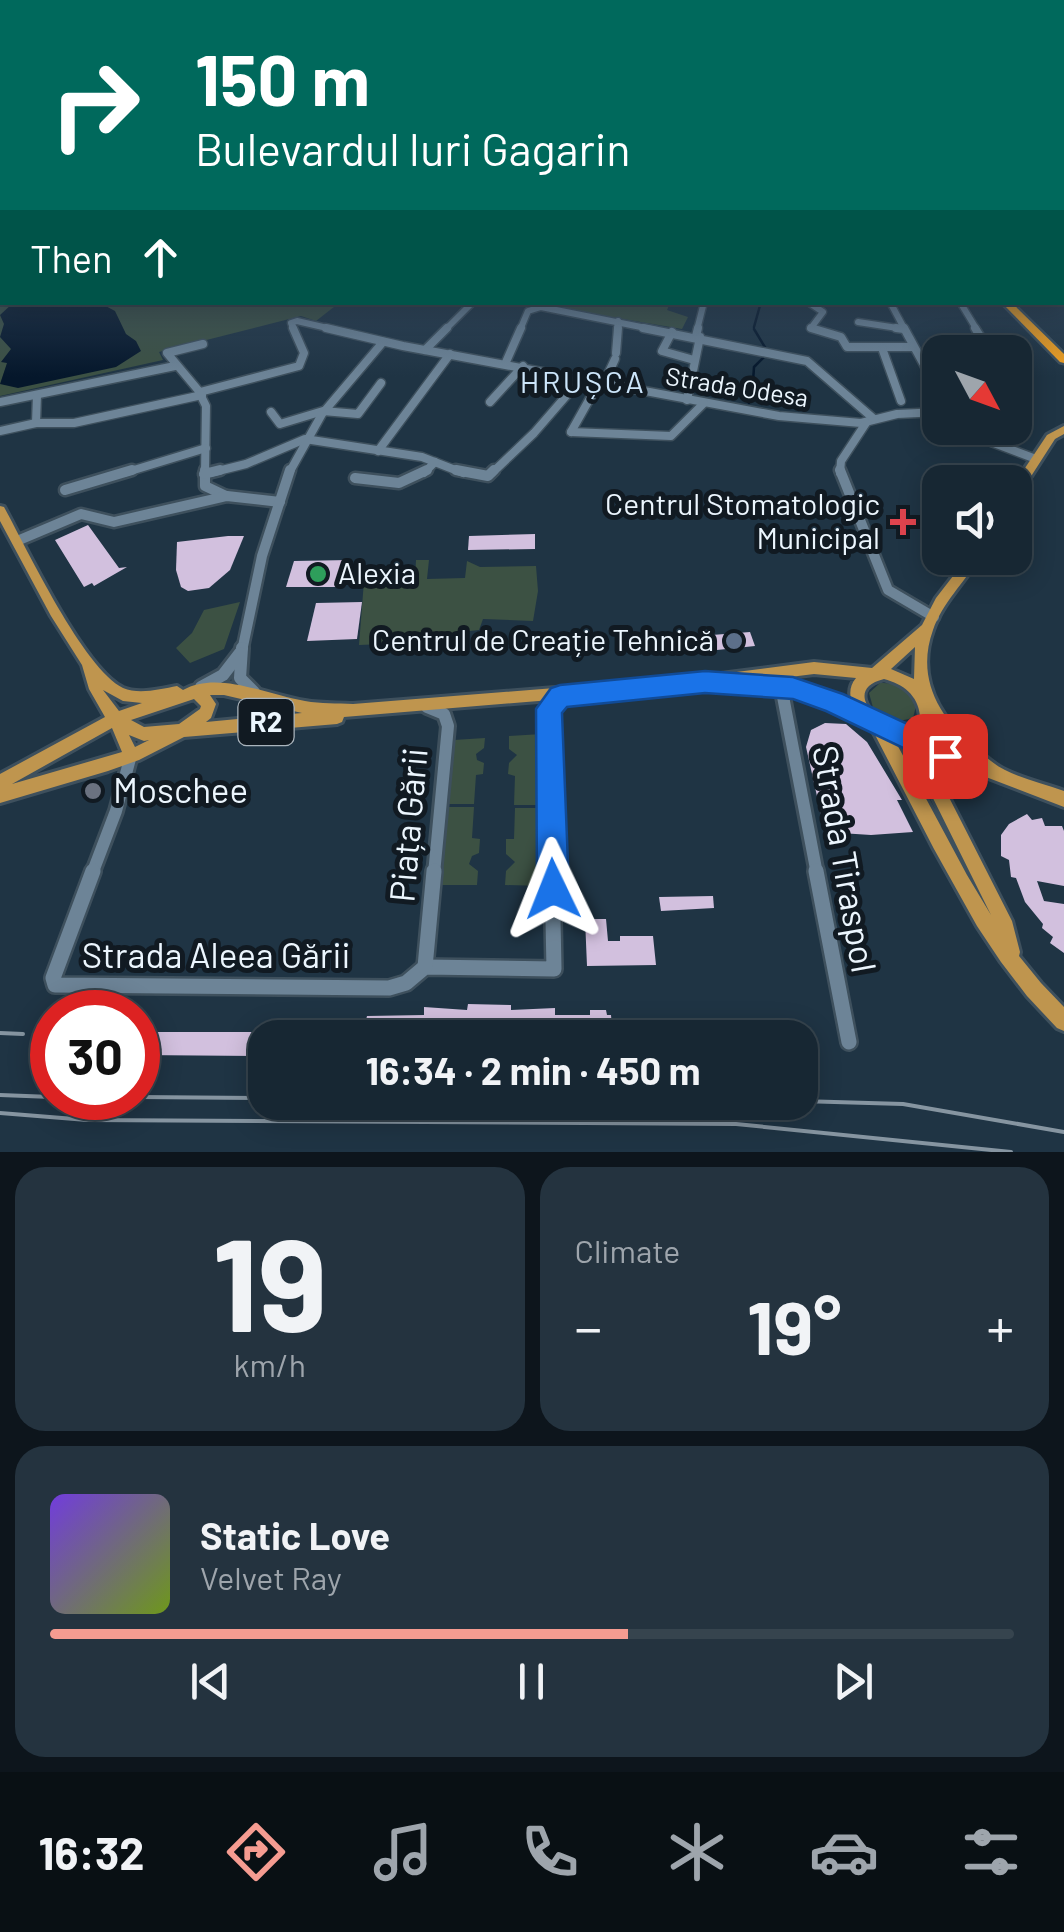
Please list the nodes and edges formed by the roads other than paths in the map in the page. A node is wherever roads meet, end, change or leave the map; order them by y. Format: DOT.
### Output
graph roads {
  1 [pos="470,305"];
  2 [pos="703,305"];
  3 [pos="812,305"];
  4 [pos="892,305"];
  5 [pos="962,305"];
  6 [pos="1008,305"];
  7 [pos="1016,305"];
  8 [pos="618,321"];
  9 [pos="858,322"];
  10 [pos="904,329"];
  11 [pos="672,332"];
  12 [pos="980,335"];
  13 [pos="698,336"];
  14 [pos="383,342"];
  15 [pos="203,344"];
  16 [pos="912,347"];
  17 [pos="882,348"];
  18 [pos="425,350"];
  19 [pos="1064,351"];
  20 [pos="450,354"];
  21 [pos="694,360"];
  22 [pos="1064,360"];
  23 [pos="506,362"];
  24 [pos="922,364"];
  25 [pos="176,366"];
  26 [pos="523,366"];
  27 [pos="580,380"];
  28 [pos="380,384"];
  29 [pos="601,384"];
  30 [pos="37,395"];
  31 [pos="202,396"];
  32 [pos="687,400"];
  33 [pos="900,401"];
  34 [pos="0,402"];
  35 [pos="490,402"];
  36 [pos="704,403"];
  37 [pos="326,410"];
  38 [pos="271,412"];
  39 [pos="922,412"];
  40 [pos="870,421"];
  41 [pos="36,423"];
  42 [pos="1064,428"];
  43 [pos="67,430"];
  44 [pos="0,431"];
  45 [pos="305,439"];
  46 [pos="998,445"];
  47 [pos="206,448"];
  48 [pos="378,451"];
  49 [pos="1036,460"];
  50 [pos="434,462"];
  51 [pos="1032,466"];
  52 [pos="204,474"];
  53 [pos="354,478"];
  54 [pos="66,490"];
  55 [pos="227,496"];
  56 [pos="280,502"];
  57 [pos="0,510"];
  58 [pos="17,541"];
  59 [pos="961,575"];
  60 [pos="930,622"];
  61 [pos="240,652"];
  62 [pos="89,666"];
  63 [pos="876,674"];
  64 [pos="705,682"];
  65 [pos="781,686"];
  66 [pos="195,690"];
  67 [pos="572,694"];
  68 [pos="261,698"];
  69 [pos="98,699"];
  70 [pos="925,699"];
  71 [pos="421,706"];
  72 [pos="353,712"];
  73 [pos="115,720"];
  74 [pos="881,726"];
  75 [pos="923,727"];
  76 [pos="178,733"];
  77 [pos="82,736"];
  78 [pos="923,745"];
  79 [pos="131,755"];
  80 [pos="46,758"];
  81 [pos="967,766"];
  82 [pos="995,772"];
  83 [pos="54,779"];
  84 [pos="0,782"];
  85 [pos="933,783"];
  86 [pos="0,795"];
  87 [pos="1064,799"];
  88 [pos="1013,959"];
  89 [pos="425,967"];
  90 [pos="1064,1020"];
  91 [pos="850,1042"];
  1 -- 18 [label="street"];
  2 -- 13 [label="street"];
  3 -- 17 [label="street"];
  4 -- 10 [label="street"];
  5 -- 12 [label="street"];
  6 -- 22 [label="highway"];
  7 -- 19 [label="highway"];
  8 -- 11 [label="street"];
  8 -- 23 [label="street"];
  8 -- 29 [label="street"];
  9 -- 10 [label="street"];
  10 -- 16 [label="street"];
  11 -- 13 [label="street"];
  11 -- 21 [label="street"];
  13 -- 21 [label="street"];
  13 -- 40 [label="street"];
  14 -- 18 [label="street, Strada Odesa"];
  14 -- 31 [label="street, Strada Odesa"];
  14 -- 37 [label="street"];
  15 -- 25 [label="street"];
  16 -- 17 [label="street"];
  16 -- 24 [label="street"];
  17 -- 33 [label="street"];
  18 -- 20 [label="street, Strada Odesa"];
  20 -- 23 [label="street, Strada Odesa"];
  20 -- 48 [label="street"];
  21 -- 32 [label="street"];
  23 -- 26 [label="street, Strada Odesa"];
  25 -- 30 [label="street"];
  25 -- 31 [label="street"];
  26 -- 27 [label="street, Strada Odesa"];
  26 -- 35 [label="street"];
  27 -- 29 [label="street, Strada Odesa"];
  27 -- 50 [label="street"];
  28 -- 37 [label="street"];
  29 -- 32 [label="street, Strada Odesa"];
  29 -- 36 [label="street"];
  30 -- 34 [label="street"];
  30 -- 41 [label="street"];
  31 -- 41 [label="street"];
  31 -- 43 [label="street"];
  31 -- 47 [label="street"];
  32 -- 36 [label="street, Strada Odesa"];
  36 -- 40 [label="street, Strada Odesa"];
  37 -- 38 [label="street"];
  37 -- 45 [label="street"];
  39 -- 40 [label="street, Strada Odesa"];
  40 -- 60 [label="street"];
  41 -- 44 [label="street"];
  42 -- 49 [label="main road"];
  45 -- 48 [label="street"];
  45 -- 52 [label="street"];
  45 -- 56 [label="street"];
  46 -- 49 [label="street"];
  47 -- 52 [label="street"];
  47 -- 54 [label="street"];
  48 -- 50 [label="street"];
  49 -- 51 [label="main road"];
  50 -- 53 [label="street"];
  52 -- 55 [label="street"];
  55 -- 56 [label="street"];
  55 -- 58 [label="street"];
  56 -- 61 [label="street"];
  57 -- 58 [label="main road"];
  58 -- 62 [label="main road"];
  59 -- 60 [label="main road"];
  60 -- 63 [label="main road"];
  60 -- 70 [label="main road"];
  61 -- 66 [label="street"];
  61 -- 68 [label="street"];
  62 -- 66 [label="main road"];
  62 -- 69 [label="main road"];
  63 -- 64 [label="main road, R2"];
  63 -- 70 [label="main road"];
  63 -- 74 [label="main road"];
  64 -- 65 [label="main road, R2"];
  64 -- 67 [label="main road, R2"];
  65 -- 74 [label="main road, R2"];
  65 -- 91 [label="street, Strada Tiraspol"];
  66 -- 68 [label="main road, R2"];
  66 -- 73 [label="main road, R2"];
  66 -- 76 [label="main road"];
  67 -- 71 [label="main road, R2"];
  67 -- 89 [label="street, Strada Aleea Gării"];
  68 -- 72 [label="main road, R2"];
  69 -- 73 [label="main road"];
  69 -- 77 [label="main road"];
  70 -- 75 [label="main road"];
  70 -- 82 [label="main road"];
  71 -- 72 [label="main road, R2"];
  71 -- 89 [label="street, Piața Gării"];
  72 -- 76 [label="main road, R2"];
  73 -- 76 [label="main road"];
  73 -- 77 [label="main road, R2"];
  73 -- 79 [label="main road"];
  74 -- 75 [label="main road"];
  74 -- 78 [label="main road"];
  74 -- 88 [label="main road"];
  75 -- 78 [label="main road"];
  76 -- 79 [label="main road, R2"];
  77 -- 80 [label="main road, R2"];
  78 -- 81 [label="main road"];
  78 -- 85 [label="main road"];
  79 -- 83 [label="main road, R2"];
  79 -- 89 [label="street, Strada Aleea Gării"];
  80 -- 83 [label="main road"];
  80 -- 84 [label="main road, R2"];
  81 -- 82 [label="main road"];
  81 -- 85 [label="main road"];
  82 -- 87 [label="main road"];
  83 -- 86 [label="main road, R2"];
  85 -- 88 [label="main road"];
  88 -- 90 [label="main road"];
}
